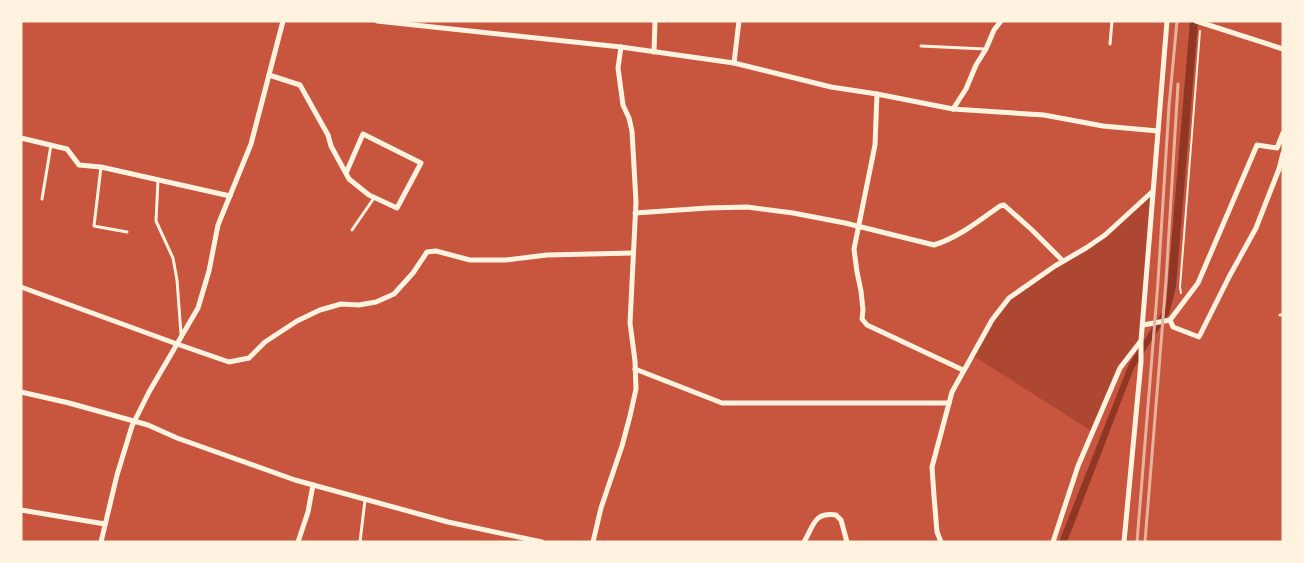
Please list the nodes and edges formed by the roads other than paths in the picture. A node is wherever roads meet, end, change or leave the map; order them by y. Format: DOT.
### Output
graph roads {
  1 [pos="283,21"];
  2 [pos="378,21"];
  3 [pos="655,21"];
  4 [pos="738,21"];
  5 [pos="1001,21"];
  6 [pos="1112,21"];
  7 [pos="1167,21"];
  8 [pos="1198,22"];
  9 [pos="1110,44"];
  10 [pos="921,46"];
  11 [pos="621,47"];
  12 [pos="1283,49"];
  13 [pos="986,50"];
  14 [pos="654,52"];
  15 [pos="734,63"];
  16 [pos="269,75"];
  17 [pos="877,94"];
  18 [pos="953,109"];
  19 [pos="1158,131"];
  20 [pos="1283,133"];
  21 [pos="21,138"];
  22 [pos="51,144"];
  23 [pos="1277,148"];
  24 [pos="1283,153"];
  25 [pos="101,167"];
  26 [pos="346,174"];
  27 [pos="158,180"];
  28 [pos="1152,192"];
  29 [pos="230,196"];
  30 [pos="374,198"];
  31 [pos="42,199"];
  32 [pos="636,213"];
  33 [pos="858,226"];
  34 [pos="352,230"];
  35 [pos="127,232"];
  36 [pos="633,253"];
  37 [pos="1063,261"];
  38 [pos="21,287"];
  39 [pos="1170,320"];
  40 [pos="1143,324"];
  41 [pos="182,337"];
  42 [pos="1141,341"];
  43 [pos="178,344"];
  44 [pos="636,369"];
  45 [pos="963,370"];
  46 [pos="21,392"];
  47 [pos="949,403"];
  48 [pos="135,421"];
  49 [pos="313,485"];
  50 [pos="365,500"];
  51 [pos="21,510"];
  52 [pos="105,524"];
  53 [pos="101,542"];
  54 [pos="298,542"];
  55 [pos="360,542"];
  56 [pos="542,542"];
  57 [pos="593,542"];
  58 [pos="804,542"];
  59 [pos="846,542"];
  60 [pos="941,542"];
  61 [pos="1053,542"];
  62 [pos="1124,542"];
  1 -- 16 [label="street"];
  2 -- 11 [label="street"];
  3 -- 14 [label="street"];
  4 -- 15 [label="street"];
  5 -- 13 [label="street"];
  6 -- 9 [label="lane"];
  7 -- 19 [label="street"];
  8 -- 12 [label="street"];
  10 -- 13 [label="lane"];
  11 -- 14 [label="street"];
  11 -- 32 [label="street"];
  13 -- 18 [label="street"];
  14 -- 15 [label="street"];
  15 -- 17 [label="street"];
  16 -- 26 [label="street"];
  16 -- 29 [label="street"];
  17 -- 18 [label="street"];
  17 -- 33 [label="street"];
  18 -- 19 [label="street"];
  19 -- 28 [label="street"];
  20 -- 23 [label="street"];
  21 -- 22 [label="street"];
  22 -- 25 [label="street"];
  22 -- 31 [label="lane"];
  23 -- 24 [label="street"];
  23 -- 39 [label="street"];
  24 -- 39 [label="street"];
  25 -- 27 [label="street"];
  25 -- 35 [label="lane"];
  26 -- 30 [label="street"];
  26 -- 30 [label="street"];
  27 -- 29 [label="street"];
  27 -- 41 [label="lane"];
  28 -- 37 [label="street"];
  28 -- 40 [label="street"];
  29 -- 41 [label="street"];
  30 -- 34 [label="lane"];
  32 -- 33 [label="street"];
  32 -- 36 [label="street"];
  33 -- 37 [label="street"];
  33 -- 45 [label="street"];
  36 -- 43 [label="street"];
  36 -- 44 [label="street"];
  37 -- 45 [label="street"];
  38 -- 43 [label="street"];
  39 -- 40 [label="street"];
  40 -- 42 [label="street"];
  41 -- 43 [label="street"];
  42 -- 61 [label="street"];
  42 -- 62 [label="street"];
  43 -- 48 [label="street"];
  44 -- 47 [label="street"];
  44 -- 57 [label="street"];
  45 -- 47 [label="street"];
  46 -- 48 [label="street"];
  47 -- 60 [label="street"];
  48 -- 49 [label="street"];
  48 -- 52 [label="street"];
  49 -- 50 [label="street"];
  49 -- 54 [label="street"];
  50 -- 55 [label="lane"];
  50 -- 56 [label="street"];
  51 -- 52 [label="street"];
  52 -- 53 [label="street"];
  58 -- 59 [label="street"];
}
